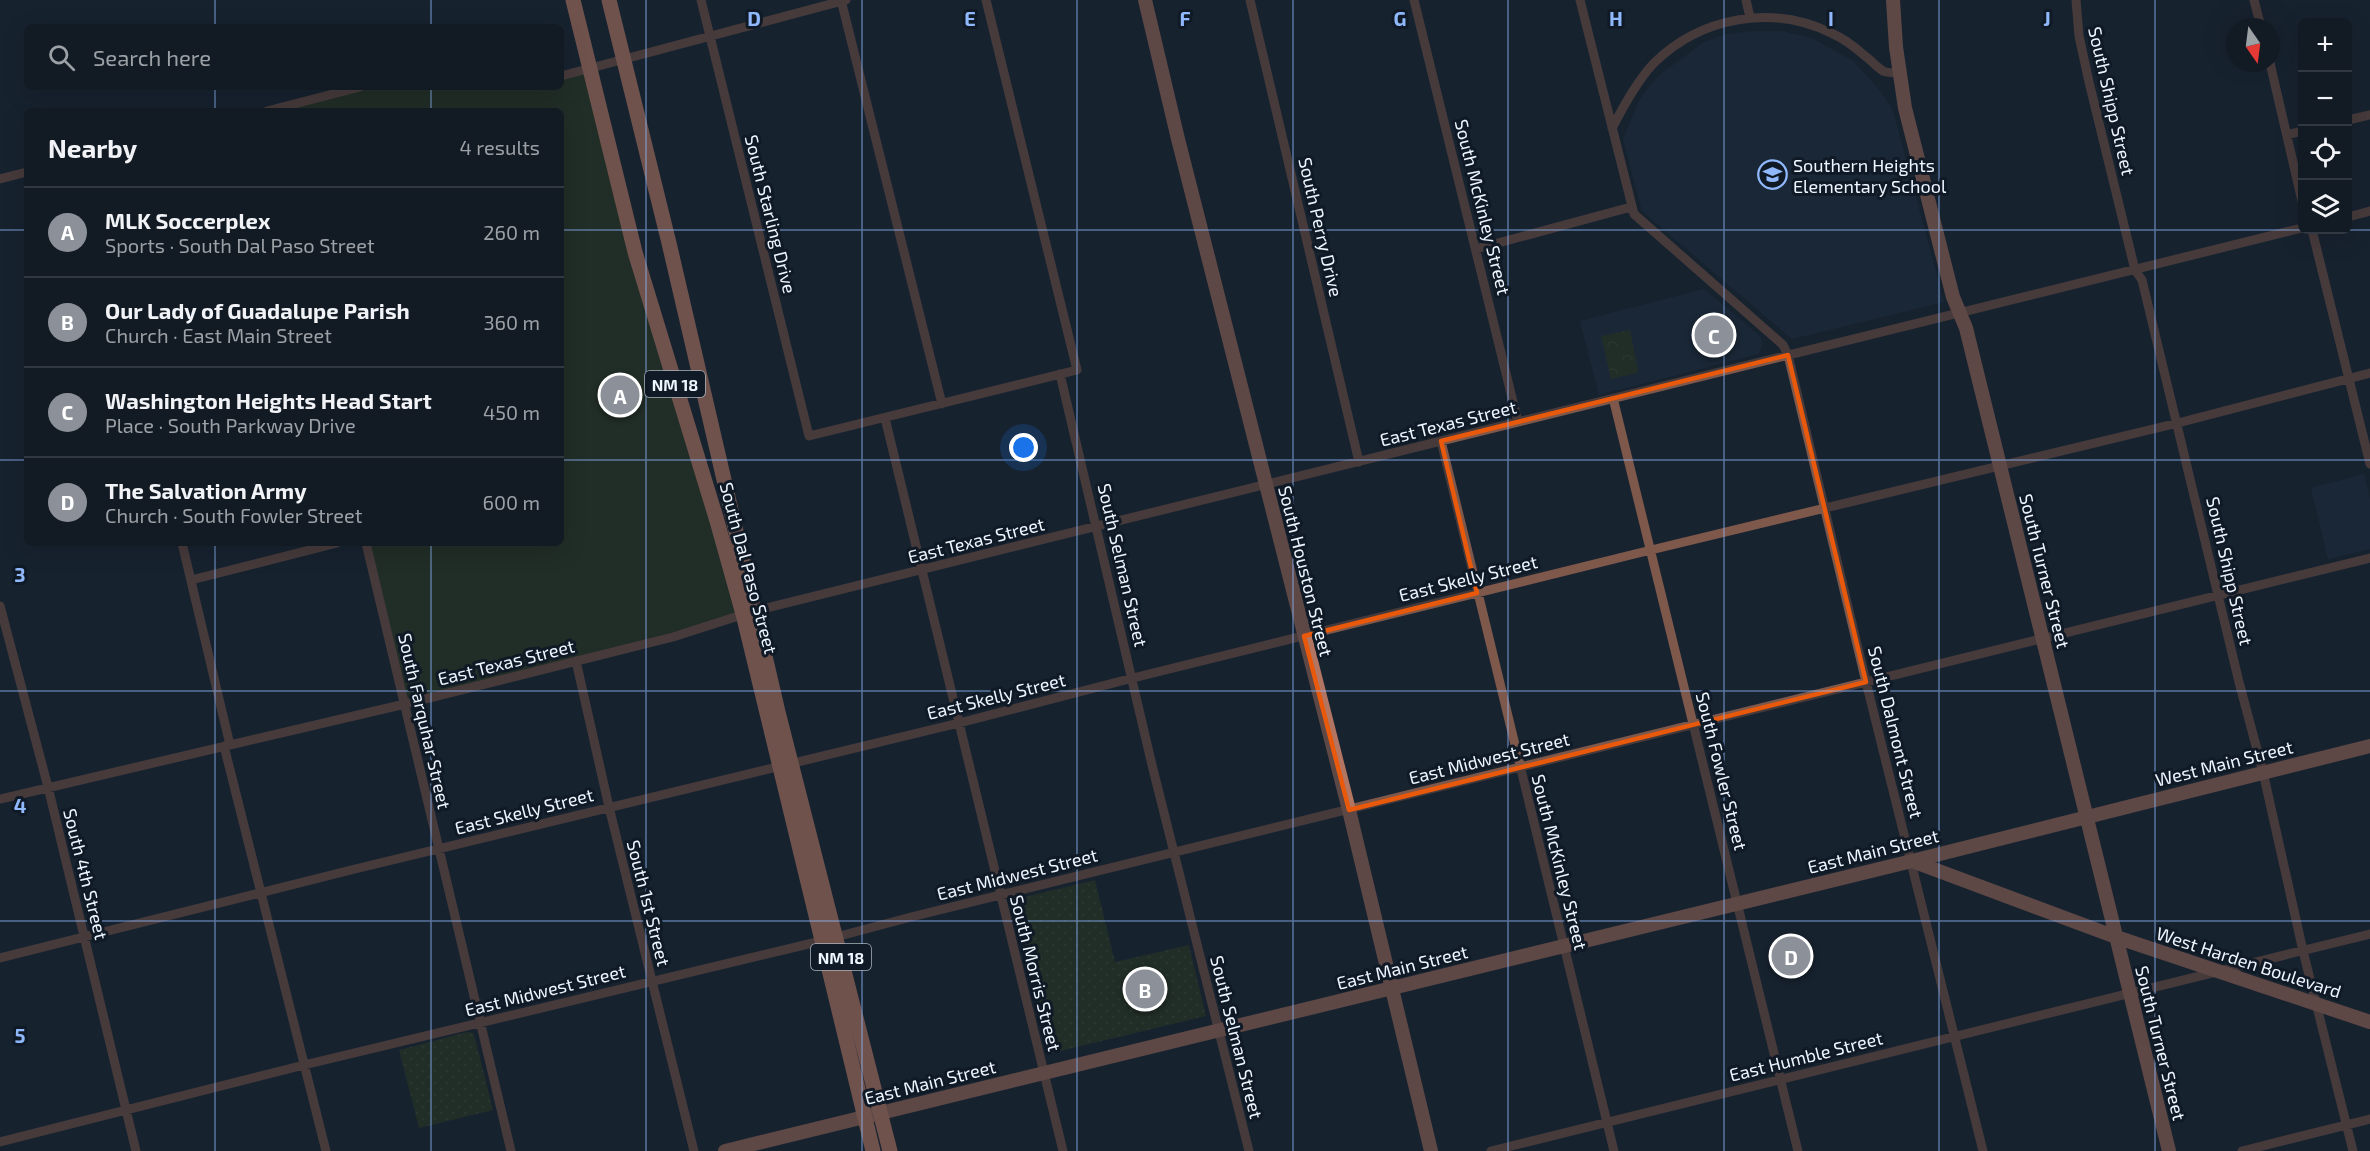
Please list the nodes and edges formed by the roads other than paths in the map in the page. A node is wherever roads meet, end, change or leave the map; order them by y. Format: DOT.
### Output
graph roads {
  1 [pos="573,0"];
  2 [pos="609,0"];
  3 [pos="701,0"];
  4 [pos="843,0"];
  5 [pos="986,0"];
  6 [pos="1145,0"];
  7 [pos="1250,0"];
  8 [pos="1414,0"];
  9 [pos="1580,0"];
  10 [pos="1746,0"];
  11 [pos="1893,0"];
  12 [pos="2076,0"];
  13 [pos="2254,0"];
  14 [pos="1750,17"];
  15 [pos="2258,18"];
  16 [pos="710,36"];
  17 [pos="623,58"];
  18 [pos="590,68"];
  19 [pos="2272,72"];
  20 [pos="1900,73"];
  21 [pos="564,74"];
  22 [pos="348,90"];
  23 [pos="279,108"];
  24 [pos="2370,115"];
  25 [pos="2352,119"];
  26 [pos="1612,128"];
  27 [pos="2298,132"];
  28 [pos="2287,135"];
  29 [pos="24,173"];
  30 [pos="0,179"];
  31 [pos="2298,183"];
  32 [pos="1631,207"];
  33 [pos="2370,211"];
  34 [pos="2352,216"];
  35 [pos="2298,229"];
  36 [pos="2313,234"];
  37 [pos="1476,249"];
  38 [pos="2135,270"];
  39 [pos="1961,314"];
  40 [pos="1788,356"];
  41 [pos="2370,373"];
  42 [pos="1060,374"];
  43 [pos="2350,378"];
  44 [pos="1613,398"];
  45 [pos="942,404"];
  46 [pos="885,418"];
  47 [pos="1518,422"];
  48 [pos="2178,423"];
  49 [pos="1441,441"];
  50 [pos="1359,462"];
  51 [pos="2370,464"];
  52 [pos="2001,466"];
  53 [pos="1265,485"];
  54 [pos="1826,507"];
  55 [pos="1097,527"];
  56 [pos="183,546"];
  57 [pos="325,546"];
  58 [pos="367,546"];
  59 [pos="1651,550"];
  60 [pos="2370,558"];
  61 [pos="921,570"];
  62 [pos="191,580"];
  63 [pos="1478,593"];
  64 [pos="2218,595"];
  65 [pos="0,606"];
  66 [pos="749,613"];
  67 [pos="1304,636"];
  68 [pos="2043,639"];
  69 [pos="576,662"];
  70 [pos="1133,678"];
  71 [pos="1866,682"];
  72 [pos="405,704"];
  73 [pos="959,723"];
  74 [pos="1694,725"];
  75 [pos="227,745"];
  76 [pos="2370,746"];
  77 [pos="786,765"];
  78 [pos="1520,768"];
  79 [pos="2263,772"];
  80 [pos="48,787"];
  81 [pos="0,799"];
  82 [pos="609,807"];
  83 [pos="1349,810"];
  84 [pos="2086,815"];
  85 [pos="438,849"];
  86 [pos="1175,852"];
  87 [pos="1912,861"];
  88 [pos="261,892"];
  89 [pos="999,896"];
  90 [pos="1738,903"];
  91 [pos="2370,934"];
  92 [pos="84,937"];
  93 [pos="2116,938"];
  94 [pos="829,939"];
  95 [pos="1564,946"];
  96 [pos="2303,951"];
  97 [pos="0,958"];
  98 [pos="2218,971"];
  99 [pos="652,981"];
  100 [pos="1392,988"];
  101 [pos="2130,993"];
  102 [pos="2316,1004"];
  103 [pos="2370,1022"];
  104 [pos="480,1023"];
  105 [pos="1218,1031"];
  106 [pos="1954,1036"];
  107 [pos="304,1065"];
  108 [pos="1044,1073"];
  109 [pos="1780,1080"];
  110 [pos="127,1111"];
  111 [pos="880,1113"];
  112 [pos="864,1117"];
  113 [pos="2370,1119"];
  114 [pos="1607,1122"];
  115 [pos="2347,1125"];
  116 [pos="0,1142"];
  117 [pos="136,1151"];
  118 [pos="326,1151"];
  119 [pos="512,1151"];
  120 [pos="694,1151"];
  121 [pos="725,1151"];
  122 [pos="873,1151"];
  123 [pos="890,1151"];
  124 [pos="1063,1151"];
  125 [pos="1249,1151"];
  126 [pos="1431,1151"];
  127 [pos="1491,1151"];
  128 [pos="1614,1151"];
  129 [pos="1798,1151"];
  130 [pos="1983,1151"];
  131 [pos="2169,1151"];
  132 [pos="2242,1151"];
  133 [pos="2353,1151"];
  1 -- 18 [label="main road, South Dal Paso Street / NM 18"];
  2 -- 17 [label="main road, South Dal Paso Street / NM 18"];
  3 -- 16 [label="street, South Starling Drive"];
  4 -- 16 [label="street"];
  4 -- 45 [label="street"];
  5 -- 42 [label="street"];
  6 -- 53 [label="street, South Houston Street"];
  7 -- 50 [label="street, South Perry Drive"];
  8 -- 37 [label="street, South McKinley Street"];
  9 -- 26 [label="street"];
  10 -- 14 [label="street"];
  11 -- 20 [label="street, South Turner Street"];
  12 -- 38 [label="street, South Shipp Street"];
  13 -- 15 [label="street"];
  14 -- 20 [label="street"];
  14 -- 26 [label="street"];
  16 -- 17 [label="street"];
  16 -- 46 [label="street, South Starling Drive"];
  17 -- 18 [label="street"];
  17 -- 66 [label="main road, South Dal Paso Street / NM 18"];
  18 -- 21 [label="street"];
  18 -- 66 [label="main road, South Dal Paso Street / NM 18"];
  19 -- 28 [label="street"];
  20 -- 39 [label="street, South Turner Street"];
  22 -- 23 [label="street"];
  24 -- 25 [label="street"];
  26 -- 32 [label="street"];
  27 -- 28 [label="street"];
  28 -- 31 [label="street"];
  29 -- 30 [label="street"];
  32 -- 37 [label="street"];
  32 -- 40 [label="street"];
  33 -- 34 [label="street"];
  35 -- 38 [label="street, East Texas Street"];
  36 -- 43 [label="street"];
  37 -- 47 [label="street, South McKinley Street"];
  38 -- 39 [label="street, East Texas Street"];
  38 -- 48 [label="street, South Shipp Street"];
  39 -- 40 [label="street, East Texas Street"];
  39 -- 52 [label="street, South Turner Street"];
  40 -- 44 [label="street, East Texas Street"];
  40 -- 54 [label="street, South Dalmont Street"];
  41 -- 43 [label="street, East Skelly Street"];
  42 -- 45 [label="street"];
  42 -- 55 [label="street, South Selman Street"];
  43 -- 48 [label="street, East Skelly Street"];
  43 -- 51 [label="street"];
  44 -- 47 [label="street, East Texas Street"];
  44 -- 59 [label="street, South Fowler Street"];
  45 -- 46 [label="street"];
  46 -- 61 [label="street, South Morris Street"];
  47 -- 49 [label="street, East Texas Street"];
  48 -- 52 [label="street, East Skelly Street"];
  48 -- 64 [label="street, South Shipp Street"];
  49 -- 50 [label="street, East Texas Street"];
  49 -- 63 [label="street, South McKinley Street"];
  50 -- 53 [label="street, East Texas Street"];
  52 -- 54 [label="street, East Skelly Street"];
  52 -- 68 [label="street, South Turner Street"];
  53 -- 55 [label="street, East Texas Street"];
  53 -- 67 [label="street, South Houston Street"];
  54 -- 59 [label="street, East Skelly Street"];
  54 -- 71 [label="street, South Dalmont Street"];
  55 -- 61 [label="street, East Texas Street"];
  55 -- 70 [label="street, South Selman Street"];
  56 -- 62 [label="street"];
  57 -- 62 [label="street"];
  58 -- 72 [label="street, South Farquhar Street"];
  59 -- 63 [label="street, East Skelly Street"];
  59 -- 74 [label="street, South Fowler Street"];
  60 -- 64 [label="street, East Midwest Street"];
  61 -- 66 [label="street, East Texas Street"];
  61 -- 73 [label="street, South Morris Street"];
  62 -- 75 [label="street"];
  63 -- 67 [label="street, East Skelly Street"];
  63 -- 78 [label="street, South McKinley Street"];
  64 -- 68 [label="street, East Midwest Street"];
  64 -- 79 [label="street, South Shipp Street"];
  65 -- 80 [label="street, South 4th Street"];
  66 -- 69 [label="street, East Texas Street"];
  66 -- 77 [label="main road, South Dal Paso Street / NM 18"];
  67 -- 70 [label="street, East Skelly Street"];
  67 -- 83 [label="street, South Houston Street"];
  68 -- 71 [label="street, East Midwest Street"];
  68 -- 84 [label="street, South Turner Street"];
  69 -- 72 [label="street, East Texas Street"];
  69 -- 82 [label="street, South 1st Street"];
  70 -- 73 [label="street, East Skelly Street"];
  70 -- 86 [label="street, South Selman Street"];
  71 -- 74 [label="street, East Midwest Street"];
  71 -- 87 [label="street, South Dalmont Street"];
  72 -- 75 [label="street, East Texas Street"];
  72 -- 85 [label="street, South Farquhar Street"];
  73 -- 77 [label="street, East Skelly Street"];
  73 -- 89 [label="street, South Morris Street"];
  74 -- 78 [label="street, East Midwest Street"];
  74 -- 90 [label="street, South Fowler Street"];
  75 -- 80 [label="street, East Texas Street"];
  75 -- 88 [label="street"];
  76 -- 79 [label="street, West Main Street"];
  77 -- 82 [label="street, East Skelly Street"];
  77 -- 94 [label="main road, South Dal Paso Street / NM 18"];
  78 -- 83 [label="street, East Midwest Street"];
  78 -- 95 [label="street, South McKinley Street"];
  79 -- 84 [label="street, West Main Street"];
  79 -- 96 [label="street, South Shipp Street"];
  80 -- 81 [label="street, East Texas Street"];
  80 -- 92 [label="street, South 4th Street"];
  82 -- 85 [label="street, East Skelly Street"];
  82 -- 99 [label="street, South 1st Street"];
  83 -- 86 [label="street, East Midwest Street"];
  83 -- 100 [label="street, South Houston Street"];
  84 -- 87 [label="street, East Main Street"];
  84 -- 93 [label="street, South Turner Street"];
  85 -- 88 [label="street, East Skelly Street"];
  85 -- 104 [label="street, South Farquhar Street"];
  86 -- 89 [label="street, East Midwest Street"];
  86 -- 105 [label="street, South Selman Street"];
  87 -- 90 [label="street, East Main Street"];
  87 -- 93 [label="street, West Harden Boulevard"];
  87 -- 106 [label="street, South Dalmont Street"];
  88 -- 92 [label="street, East Skelly Street"];
  88 -- 107 [label="street"];
  89 -- 94 [label="street, East Midwest Street"];
  89 -- 108 [label="street, South Morris Street"];
  90 -- 95 [label="street, East Main Street"];
  90 -- 109 [label="street, South Fowler Street"];
  91 -- 96 [label="street, East Humble Street"];
  92 -- 97 [label="street, East Skelly Street"];
  92 -- 110 [label="street, South 4th Street"];
  93 -- 98 [label="street, West Harden Boulevard"];
  93 -- 101 [label="street, South Turner Street"];
  94 -- 99 [label="street, East Midwest Street"];
  94 -- 111 [label="main road, South Dal Paso Street / NM 18"];
  94 -- 112 [label="main road, South Dal Paso Street / NM 18"];
  95 -- 100 [label="street, East Main Street"];
  95 -- 114 [label="street, South McKinley Street"];
  96 -- 98 [label="street, East Humble Street"];
  96 -- 102 [label="street, South Shipp Street"];
  98 -- 101 [label="street, East Humble Street"];
  98 -- 102 [label="street, West Harden Boulevard"];
  99 -- 104 [label="street, East Midwest Street"];
  99 -- 120 [label="street, South 1st Street"];
  100 -- 105 [label="street, East Main Street"];
  100 -- 126 [label="street, South Houston Street"];
  101 -- 106 [label="street, East Humble Street"];
  101 -- 131 [label="street, South Turner Street"];
  102 -- 103 [label="street, West Harden Boulevard"];
  102 -- 115 [label="street, South Shipp Street"];
  104 -- 107 [label="street, East Midwest Street"];
  104 -- 119 [label="street, South Farquhar Street"];
  105 -- 108 [label="street, East Main Street"];
  105 -- 125 [label="street, South Selman Street"];
  106 -- 109 [label="street, East Humble Street"];
  106 -- 130 [label="street, South Dalmont Street"];
  107 -- 110 [label="street, East Midwest Street"];
  107 -- 118 [label="street"];
  108 -- 111 [label="street, East Main Street"];
  108 -- 124 [label="street, South Morris Street"];
  109 -- 114 [label="street, East Humble Street"];
  109 -- 129 [label="street, South Fowler Street"];
  110 -- 116 [label="street, East Midwest Street"];
  110 -- 117 [label="street, South 4th Street"];
  111 -- 112 [label="street, East Main Street"];
  111 -- 123 [label="main road, South Dal Paso Street / NM 18"];
  112 -- 121 [label="street, East Main Street"];
  112 -- 122 [label="main road, South Dal Paso Street / NM 18"];
  113 -- 115 [label="street"];
  114 -- 127 [label="street, East Humble Street"];
  114 -- 128 [label="street, South McKinley Street"];
  115 -- 132 [label="street"];
  115 -- 133 [label="street, South Shipp Street"];
}
